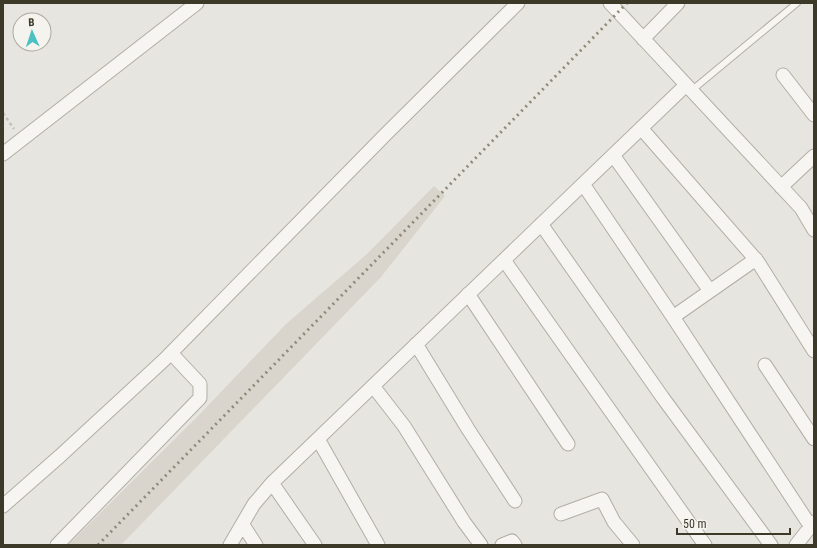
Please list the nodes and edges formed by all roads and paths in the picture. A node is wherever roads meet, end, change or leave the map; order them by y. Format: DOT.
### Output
graph roads {
  1 [pos="197,3"];
  2 [pos="518,3"];
  3 [pos="610,3"];
  4 [pos="678,3"];
  5 [pos="796,3"];
  6 [pos="643,39"];
  7 [pos="783,75"];
  8 [pos="688,88"];
  9 [pos="3,113"];
  10 [pos="814,115"];
  11 [pos="641,128"];
  12 [pos="21,140"];
  13 [pos="3,154"];
  14 [pos="613,155"];
  15 [pos="814,156"];
  16 [pos="583,184"];
  17 [pos="781,187"];
  18 [pos="541,224"];
  19 [pos="814,230"];
  20 [pos="756,259"];
  21 [pos="504,260"];
  22 [pos="710,291"];
  23 [pos="468,294"];
  24 [pos="673,317"];
  25 [pos="416,344"];
  26 [pos="814,351"];
  27 [pos="171,353"];
  28 [pos="765,366"];
  29 [pos="373,386"];
  30 [pos="318,439"];
  31 [pos="814,439"];
  32 [pos="568,444"];
  33 [pos="272,483"];
  34 [pos="515,501"];
  35 [pos="3,506"];
  36 [pos="561,514"];
  37 [pos="812,524"];
  38 [pos="243,525"];
  39 [pos="57,545"];
  40 [pos="230,545"];
  41 [pos="256,545"];
  42 [pos="315,545"];
  43 [pos="378,545"];
  44 [pos="481,545"];
  45 [pos="502,545"];
  46 [pos="515,545"];
  47 [pos="634,545"];
  48 [pos="705,545"];
  49 [pos="771,545"];
  50 [pos="796,545"];
  1 -- 12 [label="street"];
  2 -- 27 [label="street"];
  3 -- 6 [label="street"];
  4 -- 6 [label="street"];
  5 -- 8 [label="lane"];
  6 -- 8 [label="street"];
  7 -- 10 [label="street"];
  8 -- 11 [label="street"];
  8 -- 17 [label="street"];
  9 -- 12 [label="path"];
  11 -- 14 [label="street"];
  11 -- 20 [label="street"];
  12 -- 13 [label="street"];
  14 -- 16 [label="street"];
  14 -- 22 [label="street"];
  15 -- 17 [label="street"];
  16 -- 18 [label="street"];
  16 -- 24 [label="street"];
  17 -- 19 [label="street"];
  18 -- 21 [label="street"];
  18 -- 49 [label="street"];
  20 -- 22 [label="street"];
  20 -- 26 [label="street"];
  21 -- 23 [label="street"];
  21 -- 48 [label="street"];
  22 -- 24 [label="street"];
  23 -- 25 [label="street"];
  23 -- 32 [label="street"];
  24 -- 37 [label="street"];
  25 -- 29 [label="street"];
  25 -- 34 [label="street"];
  27 -- 35 [label="street"];
  27 -- 39 [label="street"];
  28 -- 31 [label="street"];
  29 -- 30 [label="street"];
  29 -- 44 [label="street"];
  30 -- 33 [label="street"];
  30 -- 43 [label="street"];
  33 -- 38 [label="street"];
  33 -- 42 [label="street"];
  36 -- 47 [label="street"];
  37 -- 50 [label="street"];
  38 -- 40 [label="street"];
  38 -- 41 [label="street"];
  45 -- 46 [label="street"];
}
